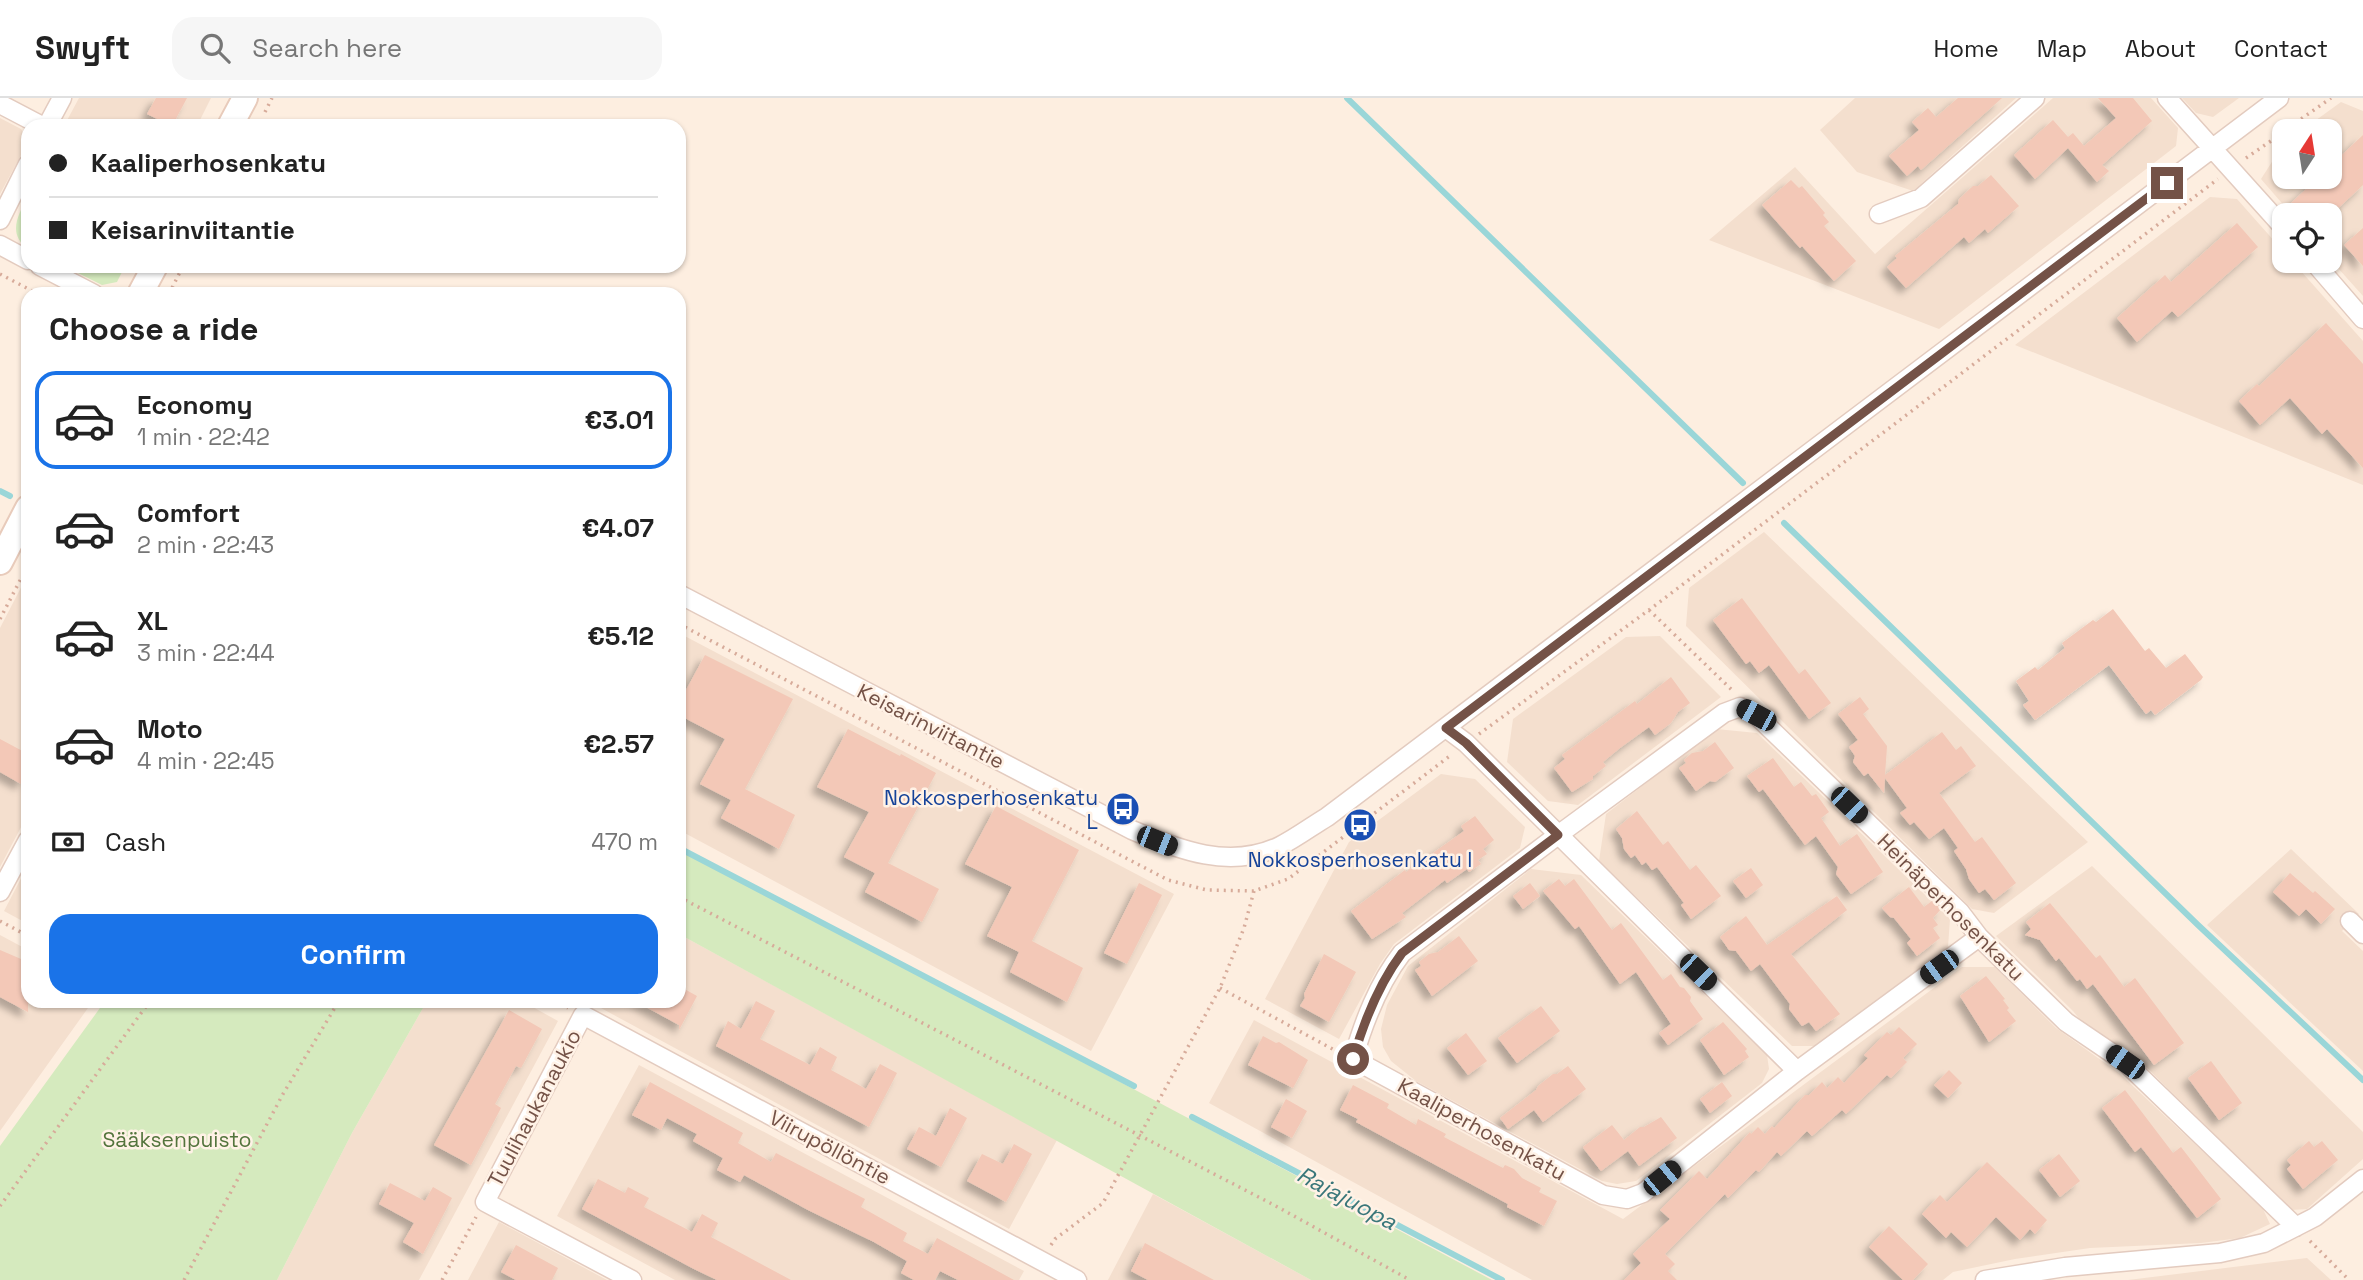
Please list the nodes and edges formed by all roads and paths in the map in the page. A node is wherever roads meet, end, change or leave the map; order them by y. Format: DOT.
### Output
graph roads {
  1 [pos="62,98"];
  2 [pos="245,98"];
  3 [pos="2035,98"];
  4 [pos="2167,98"];
  5 [pos="2279,98"];
  6 [pos="2331,98"];
  7 [pos="0,104"];
  8 [pos="31,119"];
  9 [pos="49,119"];
  10 [pos="234,119"];
  11 [pos="2301,119"];
  12 [pos="2272,140"];
  13 [pos="2213,149"];
  14 [pos="2232,168"];
  15 [pos="21,178"];
  16 [pos="1879,214"];
  17 [pos="2272,214"];
  18 [pos="0,220"];
  19 [pos="0,245"];
  20 [pos="21,256"];
  21 [pos="54,273"];
  22 [pos="2323,273"];
  23 [pos="0,274"];
  24 [pos="25,287"];
  25 [pos="80,287"];
  26 [pos="2363,319"];
  27 [pos="21,522"];
  28 [pos="0,562"];
  29 [pos="21,578"];
  30 [pos="686,598"];
  31 [pos="1649,610"];
  32 [pos="0,619"];
  33 [pos="686,628"];
  34 [pos="1740,707"];
  35 [pos="1446,728"];
  36 [pos="1466,743"];
  37 [pos="1558,835"];
  38 [pos="21,853"];
  39 [pos="1254,891"];
  40 [pos="0,892"];
  41 [pos="686,901"];
  42 [pos="0,921"];
  43 [pos="21,932"];
  44 [pos="1979,937"];
  45 [pos="1220,988"];
  46 [pos="145,1008"];
  47 [pos="334,1008"];
  48 [pos="583,1015"];
  49 [pos="1353,1059"];
  50 [pos="1797,1070"];
  51 [pos="1140,1135"];
  52 [pos="2363,1179"];
  53 [pos="485,1202"];
  54 [pos="0,1206"];
  55 [pos="2296,1227"];
  56 [pos="1041,1259"];
  57 [pos="1069,1278"];
  58 [pos="184,1280"];
  59 [pos="442,1280"];
  60 [pos="632,1280"];
  61 [pos="1410,1280"];
  62 [pos="1985,1280"];
  63 [pos="2349,1280"];
  1 -- 9 [label="street"];
  2 -- 10 [label="street"];
  3 -- 16 [label="street"];
  4 -- 13 [label="street"];
  5 -- 13 [label="street, Keisarinviitantie"];
  6 -- 11 [label="path"];
  7 -- 8 [label="street"];
  12 -- 14 [label="path"];
  13 -- 14 [label="street"];
  13 -- 35 [label="street, Keisarinviitantie"];
  14 -- 17 [label="street"];
  14 -- 31 [label="path"];
  15 -- 18 [label="street"];
  19 -- 20 [label="street"];
  21 -- 25 [label="street"];
  22 -- 26 [label="street"];
  23 -- 24 [label="path"];
  27 -- 28 [label="street"];
  29 -- 32 [label="path"];
  30 -- 35 [label="street, Keisarinviitantie"];
  31 -- 34 [label="path"];
  31 -- 36 [label="path"];
  33 -- 39 [label="path"];
  34 -- 37 [label="street"];
  34 -- 44 [label="street, Heinäperhosenkatu"];
  35 -- 36 [label="street"];
  36 -- 37 [label="street"];
  36 -- 39 [label="path"];
  37 -- 49 [label="street"];
  37 -- 50 [label="street"];
  38 -- 40 [label="street"];
  39 -- 45 [label="path"];
  41 -- 51 [label="path"];
  42 -- 43 [label="path"];
  44 -- 50 [label="street, Kaaliperhosenkatu"];
  44 -- 55 [label="street, Heinäperhosenkatu"];
  45 -- 49 [label="path"];
  45 -- 51 [label="path"];
  46 -- 54 [label="path"];
  47 -- 58 [label="path"];
  48 -- 53 [label="street, Tuulihaukanaukio"];
  48 -- 56 [label="street, Viirupöllöntie"];
  49 -- 50 [label="street, Kaaliperhosenkatu"];
  51 -- 56 [label="path"];
  51 -- 61 [label="path"];
  52 -- 55 [label="street"];
  53 -- 59 [label="path"];
  53 -- 60 [label="street"];
  55 -- 62 [label="street"];
  55 -- 63 [label="path"];
  56 -- 57 [label="street, Viirupöllöntie"];
}
